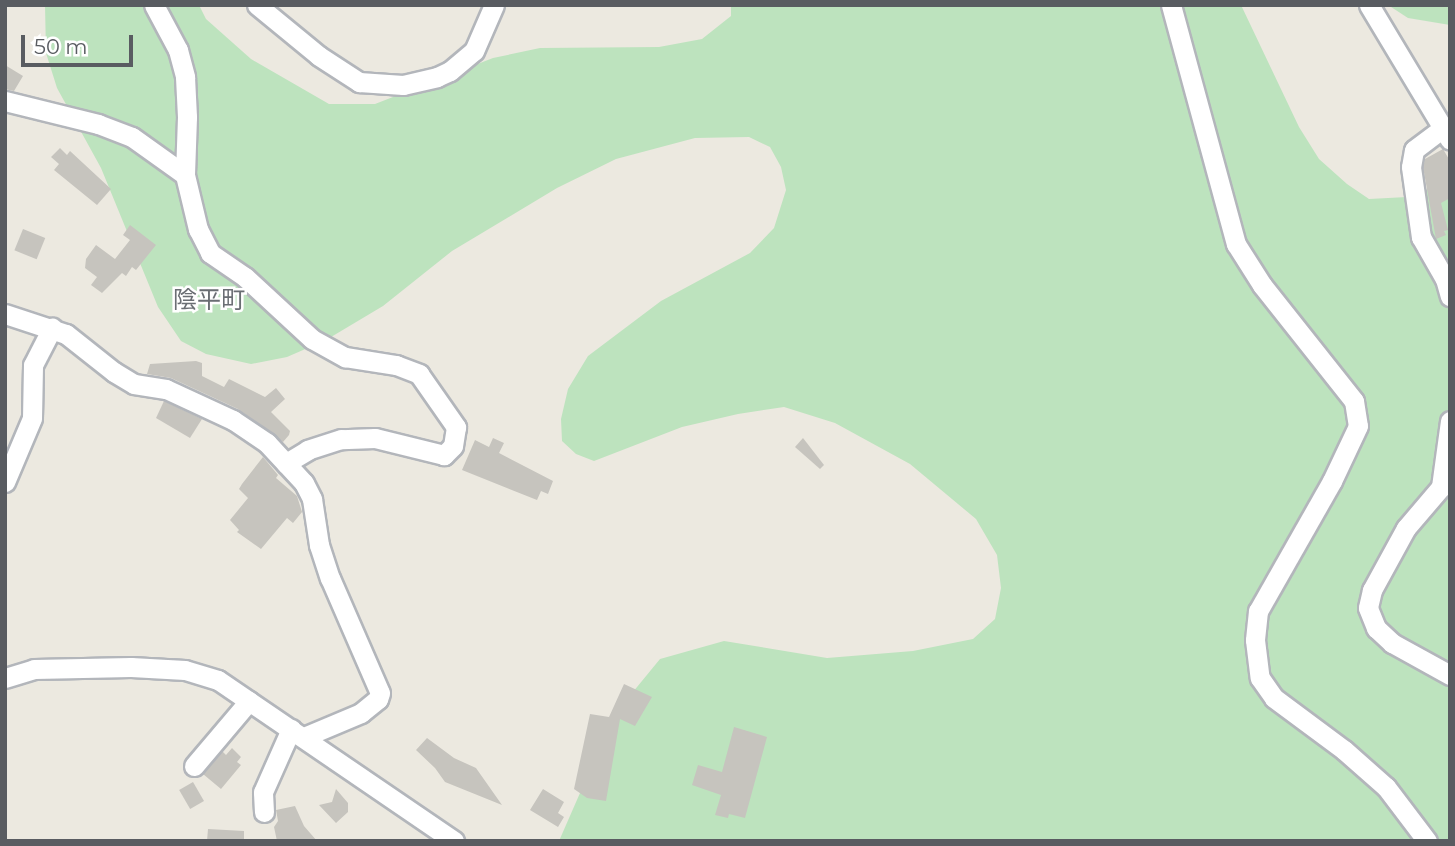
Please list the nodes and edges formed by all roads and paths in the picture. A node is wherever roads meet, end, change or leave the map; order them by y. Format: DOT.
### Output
graph roads {
  1 [pos="154,5"];
  2 [pos="257,5"];
  3 [pos="494,5"];
  4 [pos="1171,5"];
  5 [pos="1369,5"];
  6 [pos="5,101"];
  7 [pos="1446,134"];
  8 [pos="185,175"];
  9 [pos="1450,296"];
  10 [pos="5,314"];
  11 [pos="52,327"];
  12 [pos="1450,421"];
  13 [pos="286,463"];
  14 [pos="5,482"];
  15 [pos="1450,675"];
  16 [pos="5,678"];
  17 [pos="249,701"];
  18 [pos="297,733"];
  19 [pos="194,766"];
  20 [pos="264,812"];
  21 [pos="454,841"];
  22 [pos="1427,841"];
  1 -- 8 [label="street"];
  2 -- 3 [label="street"];
  4 -- 22 [label="street"];
  5 -- 7 [label="street"];
  6 -- 8 [label="street"];
  7 -- 9 [label="street"];
  8 -- 13 [label="street"];
  10 -- 11 [label="street"];
  11 -- 13 [label="street"];
  11 -- 14 [label="street"];
  12 -- 15 [label="street"];
  13 -- 18 [label="street"];
  16 -- 17 [label="street"];
  17 -- 18 [label="street"];
  17 -- 19 [label="street"];
  18 -- 20 [label="street"];
  18 -- 21 [label="street"];
}
